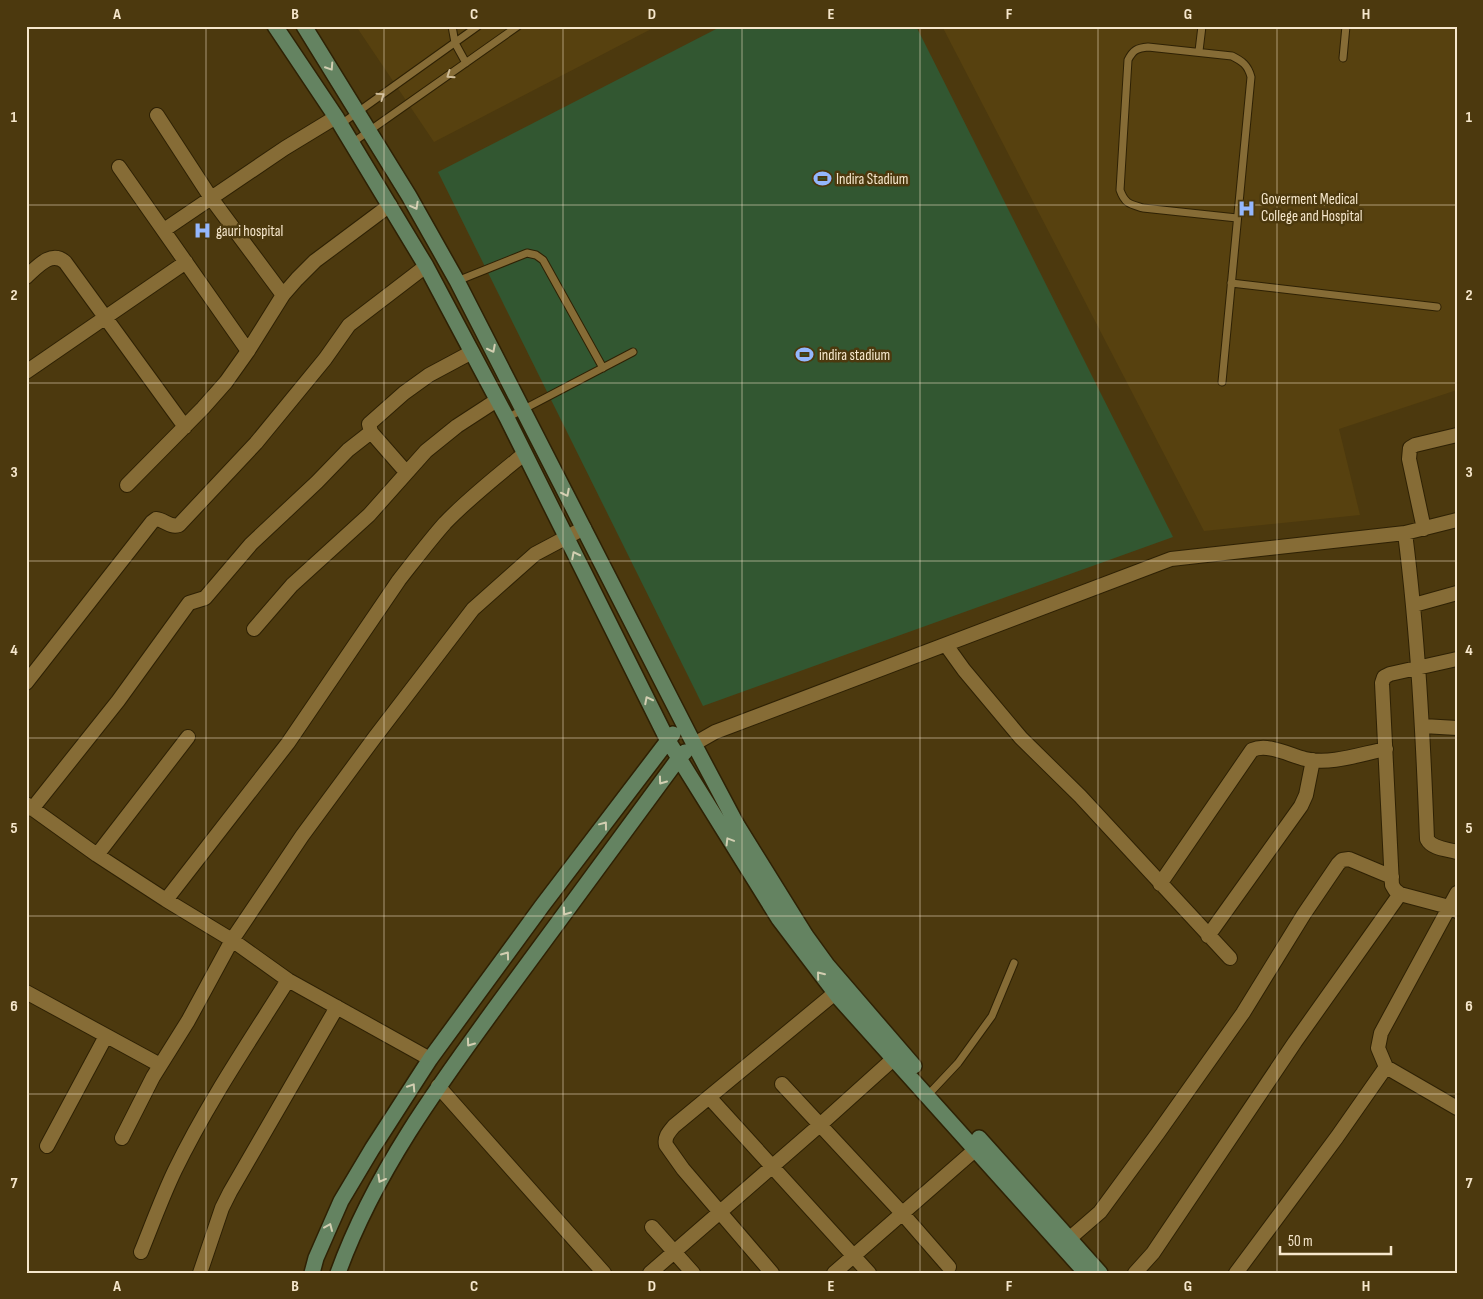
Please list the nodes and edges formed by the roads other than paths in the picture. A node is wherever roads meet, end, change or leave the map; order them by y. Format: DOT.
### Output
graph roads {
  1 [pos="275,26"];
  2 [pos="304,26"];
  3 [pos="452,26"];
  4 [pos="478,26"];
  5 [pos="518,26"];
  6 [pos="1202,26"];
  7 [pos="1346,26"];
  8 [pos="455,43"];
  9 [pos="1199,52"];
  10 [pos="1343,58"];
  11 [pos="466,64"];
  12 [pos="358,112"];
  13 [pos="157,115"];
  14 [pos="338,120"];
  15 [pos="370,131"];
  16 [pos="352,143"];
  17 [pos="119,167"];
  18 [pos="211,198"];
  19 [pos="390,205"];
  20 [pos="1237,218"];
  21 [pos="164,230"];
  22 [pos="186,262"];
  23 [pos="426,266"];
  24 [pos="26,276"];
  25 [pos="457,281"];
  26 [pos="1231,283"];
  27 [pos="283,295"];
  28 [pos="1437,307"];
  29 [pos="106,317"];
  30 [pos="248,351"];
  31 [pos="472,352"];
  32 [pos="633,352"];
  33 [pos="603,368"];
  34 [pos="26,372"];
  35 [pos="1222,382"];
  36 [pos="497,400"];
  37 [pos="523,408"];
  38 [pos="507,418"];
  39 [pos="185,427"];
  40 [pos="370,432"];
  41 [pos="1457,435"];
  42 [pos="524,454"];
  43 [pos="406,472"];
  44 [pos="127,485"];
  45 [pos="1457,520"];
  46 [pos="584,528"];
  47 [pos="1424,529"];
  48 [pos="1405,534"];
  49 [pos="566,537"];
  50 [pos="1457,593"];
  51 [pos="1414,605"];
  52 [pos="254,629"];
  53 [pos="946,644"];
  54 [pos="1457,660"];
  55 [pos="1418,668"];
  56 [pos="26,683"];
  57 [pos="683,724"];
  58 [pos="1423,726"];
  59 [pos="1457,728"];
  60 [pos="188,736"];
  61 [pos="667,739"];
  62 [pos="694,744"];
  63 [pos="1386,749"];
  64 [pos="679,758"];
  65 [pos="1313,760"];
  66 [pos="29,807"];
  67 [pos="1457,852"];
  68 [pos="97,855"];
  69 [pos="1392,877"];
  70 [pos="1160,884"];
  71 [pos="1457,893"];
  72 [pos="1400,894"];
  73 [pos="166,900"];
  74 [pos="1453,909"];
  75 [pos="1208,936"];
  76 [pos="232,940"];
  77 [pos="1230,958"];
  78 [pos="1014,963"];
  79 [pos="288,980"];
  80 [pos="26,992"];
  81 [pos="835,993"];
  82 [pos="337,1007"];
  83 [pos="106,1036"];
  84 [pos="897,1055"];
  85 [pos="430,1060"];
  86 [pos="160,1066"];
  87 [pos="1386,1067"];
  88 [pos="782,1084"];
  89 [pos="438,1086"];
  90 [pos="931,1092"];
  91 [pos="709,1097"];
  92 [pos="1457,1108"];
  93 [pos="820,1124"];
  94 [pos="122,1138"];
  95 [pos="47,1146"];
  96 [pos="976,1149"];
  97 [pos="773,1166"];
  98 [pos="720,1212"];
  99 [pos="902,1213"];
  100 [pos="652,1227"];
  101 [pos="1066,1242"];
  102 [pos="674,1251"];
  103 [pos="141,1252"];
  104 [pos="854,1255"];
  105 [pos="950,1268"];
  106 [pos="200,1273"];
  107 [pos="312,1273"];
  108 [pos="338,1273"];
  109 [pos="604,1273"];
  110 [pos="650,1273"];
  111 [pos="693,1273"];
  112 [pos="772,1273"];
  113 [pos="834,1273"];
  114 [pos="869,1273"];
  115 [pos="1086,1273"];
  116 [pos="1100,1273"];
  117 [pos="1135,1273"];
  118 [pos="1236,1273"];
  1 -- 14 [label="street"];
  2 -- 12 [label="street, one-way"];
  3 -- 8 [label="lane"];
  4 -- 8 [label="lane"];
  5 -- 11 [label="lane"];
  6 -- 9 [label="lane"];
  7 -- 10 [label="lane"];
  8 -- 11 [label="lane"];
  12 -- 8 [label="lane, one-way"];
  9 -- 20 [label="lane"];
  9 -- 20 [label="lane"];
  11 -- 15 [label="lane, one-way"];
  12 -- 14 [label="lane"];
  12 -- 15 [label="street"];
  13 -- 18 [label="street"];
  14 -- 16 [label="street"];
  14 -- 18 [label="street"];
  15 -- 16 [label="lane"];
  15 -- 25 [label="street, one-way"];
  16 -- 19 [label="street"];
  17 -- 21 [label="street"];
  18 -- 21 [label="street"];
  18 -- 27 [label="street"];
  19 -- 23 [label="street"];
  19 -- 27 [label="street"];
  20 -- 26 [label="lane"];
  21 -- 22 [label="street"];
  22 -- 29 [label="street"];
  22 -- 30 [label="street"];
  23 -- 31 [label="street"];
  23 -- 56 [label="street"];
  24 -- 29 [label="street"];
  25 -- 33 [label="lane"];
  25 -- 37 [label="street, one-way"];
  26 -- 28 [label="lane"];
  26 -- 35 [label="lane"];
  27 -- 30 [label="street"];
  29 -- 34 [label="street"];
  29 -- 39 [label="street"];
  30 -- 39 [label="street"];
  31 -- 36 [label="street"];
  31 -- 40 [label="street"];
  32 -- 33 [label="lane"];
  33 -- 37 [label="lane"];
  36 -- 38 [label="street"];
  36 -- 43 [label="street"];
  37 -- 38 [label="lane"];
  37 -- 46 [label="street, one-way"];
  38 -- 42 [label="street"];
  39 -- 44 [label="street"];
  40 -- 43 [label="street"];
  40 -- 66 [label="street"];
  41 -- 47 [label="street"];
  42 -- 49 [label="street"];
  42 -- 73 [label="street"];
  43 -- 52 [label="street"];
  45 -- 47 [label="street"];
  46 -- 49 [label="street"];
  46 -- 57 [label="street"];
  47 -- 48 [label="street"];
  48 -- 51 [label="street"];
  48 -- 53 [label="street"];
  61 -- 49 [label="street, one-way"];
  49 -- 76 [label="street"];
  50 -- 51 [label="street"];
  51 -- 55 [label="street"];
  53 -- 62 [label="street"];
  53 -- 70 [label="street"];
  54 -- 55 [label="street"];
  55 -- 58 [label="street"];
  55 -- 63 [label="street"];
  57 -- 61 [label="street"];
  57 -- 62 [label="street"];
  58 -- 59 [label="street"];
  58 -- 67 [label="street"];
  60 -- 68 [label="street"];
  61 -- 64 [label="street"];
  85 -- 61 [label="street, one-way"];
  62 -- 64 [label="street"];
  62 -- 84 [label="street"];
  63 -- 65 [label="street"];
  63 -- 69 [label="street"];
  81 -- 64 [label="street, one-way"];
  64 -- 89 [label="street, one-way"];
  65 -- 70 [label="street"];
  65 -- 75 [label="street"];
  66 -- 68 [label="street"];
  68 -- 73 [label="street"];
  69 -- 72 [label="street"];
  69 -- 101 [label="street"];
  70 -- 75 [label="street"];
  71 -- 74 [label="street"];
  72 -- 74 [label="street"];
  72 -- 117 [label="street"];
  73 -- 76 [label="street"];
  74 -- 87 [label="street"];
  75 -- 77 [label="street"];
  76 -- 79 [label="street"];
  76 -- 86 [label="street"];
  78 -- 90 [label="lane"];
  79 -- 82 [label="street"];
  79 -- 103 [label="street"];
  80 -- 83 [label="street"];
  81 -- 84 [label="street"];
  81 -- 91 [label="street"];
  82 -- 85 [label="street"];
  82 -- 106 [label="street"];
  83 -- 86 [label="street"];
  83 -- 95 [label="street"];
  84 -- 90 [label="street"];
  84 -- 93 [label="street"];
  107 -- 85 [label="street, one-way"];
  86 -- 94 [label="street"];
  87 -- 92 [label="street"];
  87 -- 118 [label="street"];
  88 -- 93 [label="street"];
  89 -- 108 [label="street, one-way"];
  89 -- 109 [label="street"];
  90 -- 96 [label="street"];
  90 -- 101 [label="street"];
  91 -- 97 [label="street"];
  91 -- 98 [label="street"];
  93 -- 97 [label="street"];
  93 -- 99 [label="street"];
  96 -- 99 [label="street"];
  96 -- 101 [label="street"];
  97 -- 98 [label="street"];
  97 -- 104 [label="street"];
  98 -- 102 [label="street"];
  98 -- 112 [label="street"];
  99 -- 104 [label="street"];
  99 -- 105 [label="street"];
  100 -- 102 [label="street"];
  101 -- 115 [label="street"];
  101 -- 116 [label="street"];
  102 -- 110 [label="street"];
  102 -- 111 [label="street"];
  104 -- 113 [label="street"];
  104 -- 114 [label="street"];
}
